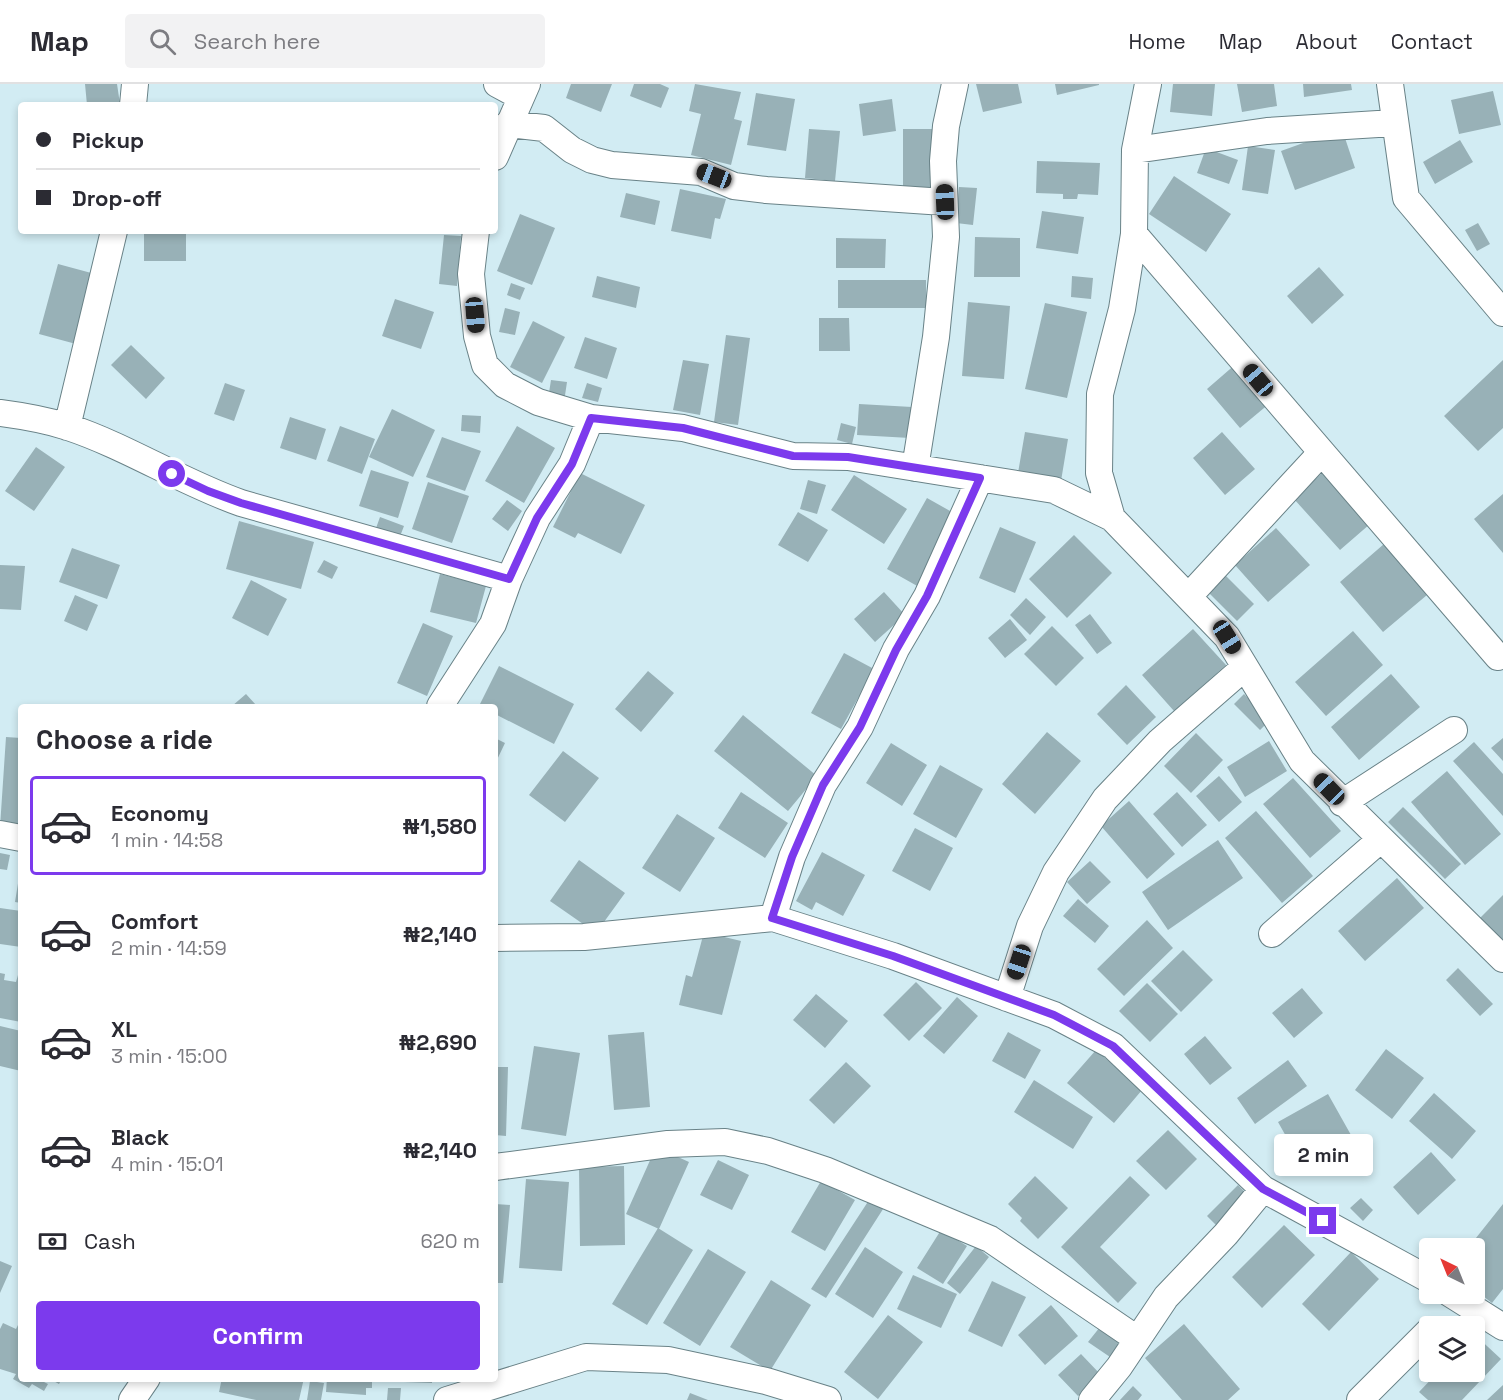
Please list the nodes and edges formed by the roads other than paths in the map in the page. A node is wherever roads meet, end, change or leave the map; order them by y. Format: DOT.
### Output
graph roads {
  1 [pos="135,84"];
  2 [pos="497,84"];
  3 [pos="955,84"];
  4 [pos="1148,84"];
  5 [pos="1390,84"];
  6 [pos="524,90"];
  7 [pos="134,102"];
  8 [pos="1394,123"];
  9 [pos="508,124"];
  10 [pos="498,149"];
  11 [pos="1135,150"];
  12 [pos="945,202"];
  13 [pos="113,234"];
  14 [pos="476,234"];
  15 [pos="1134,234"];
  16 [pos="1503,313"];
  17 [pos="0,412"];
  18 [pos="591,418"];
  19 [pos="67,427"];
  20 [pos="1321,453"];
  21 [pos="915,468"];
  22 [pos="980,478"];
  23 [pos="1112,518"];
  24 [pos="509,579"];
  25 [pos="1189,596"];
  26 [pos="1498,657"];
  27 [pos="1245,667"];
  28 [pos="441,704"];
  29 [pos="1454,730"];
  30 [pos="1342,803"];
  31 [pos="0,834"];
  32 [pos="18,837"];
  33 [pos="1380,840"];
  34 [pos="772,918"];
  35 [pos="1272,934"];
  36 [pos="498,938"];
  37 [pos="1503,959"];
  38 [pos="1008,998"];
  39 [pos="498,1167"];
  40 [pos="1263,1189"];
  41 [pos="1419,1274"];
  42 [pos="1466,1304"];
  43 [pos="1503,1327"];
  44 [pos="1137,1339"];
  45 [pos="1419,1341"];
  46 [pos="144,1382"];
  47 [pos="132,1400"];
  48 [pos="447,1400"];
  49 [pos="828,1400"];
  50 [pos="1092,1400"];
  51 [pos="1359,1400"];
  1 -- 7 [label="street"];
  2 -- 6 [label="street"];
  3 -- 12 [label="street"];
  4 -- 11 [label="street"];
  5 -- 8 [label="street"];
  6 -- 9 [label="street"];
  8 -- 11 [label="street"];
  8 -- 16 [label="street"];
  9 -- 10 [label="street"];
  9 -- 12 [label="street"];
  11 -- 15 [label="street"];
  12 -- 21 [label="street"];
  13 -- 19 [label="street"];
  14 -- 18 [label="street"];
  15 -- 20 [label="street"];
  15 -- 23 [label="street"];
  17 -- 19 [label="street"];
  18 -- 21 [label="street"];
  18 -- 24 [label="street"];
  19 -- 24 [label="street"];
  20 -- 25 [label="street"];
  20 -- 26 [label="street"];
  21 -- 22 [label="street"];
  22 -- 23 [label="street"];
  22 -- 34 [label="street"];
  23 -- 25 [label="street"];
  24 -- 28 [label="street"];
  25 -- 27 [label="street"];
  27 -- 30 [label="street"];
  27 -- 38 [label="street"];
  29 -- 30 [label="street"];
  30 -- 33 [label="street"];
  31 -- 32 [label="street"];
  33 -- 35 [label="street"];
  33 -- 37 [label="street"];
  34 -- 36 [label="street"];
  34 -- 38 [label="street"];
  38 -- 40 [label="street"];
  39 -- 44 [label="street"];
  40 -- 41 [label="street"];
  40 -- 44 [label="street"];
  42 -- 43 [label="street"];
  44 -- 50 [label="street"];
  45 -- 51 [label="street"];
  46 -- 47 [label="street"];
  48 -- 49 [label="street"];
}
